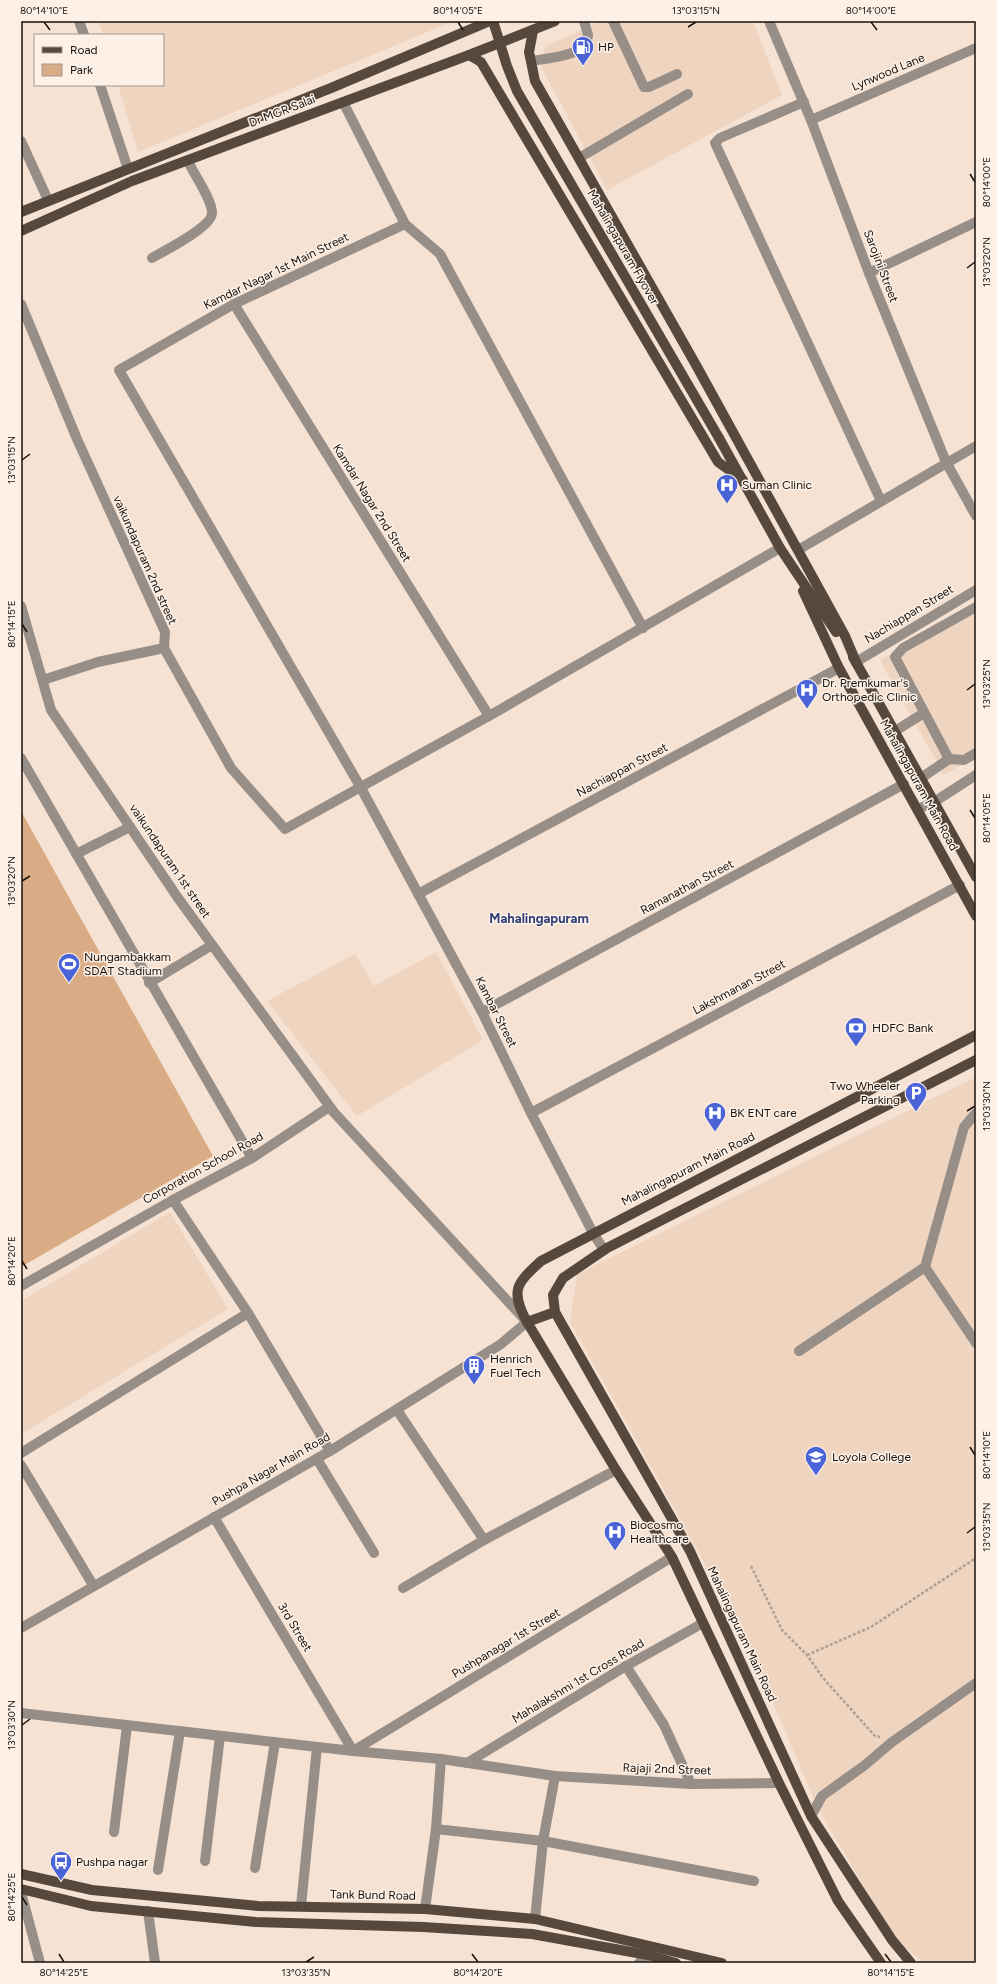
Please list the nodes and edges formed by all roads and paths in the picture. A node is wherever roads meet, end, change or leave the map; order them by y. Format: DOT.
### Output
graph roads {
  1 [pos="79,21"];
  2 [pos="473,21"];
  3 [pos="491,21"];
  4 [pos="555,21"];
  5 [pos="584,21"];
  6 [pos="613,21"];
  7 [pos="769,21"];
  8 [pos="467,31"];
  9 [pos="533,31"];
  10 [pos="84,34"];
  11 [pos="976,48"];
  12 [pos="469,55"];
  13 [pos="531,61"];
  14 [pos="677,74"];
  15 [pos="100,86"];
  16 [pos="688,94"];
  17 [pos="343,102"];
  18 [pos="804,102"];
  19 [pos="811,120"];
  20 [pos="21,141"];
  21 [pos="579,158"];
  22 [pos="188,161"];
  23 [pos="128,169"];
  24 [pos="48,200"];
  25 [pos="21,212"];
  26 [pos="976,222"];
  27 [pos="405,224"];
  28 [pos="21,230"];
  29 [pos="152,258"];
  30 [pos="869,274"];
  31 [pos="21,304"];
  32 [pos="234,304"];
  33 [pos="119,370"];
  34 [pos="976,446"];
  35 [pos="946,462"];
  36 [pos="743,480"];
  37 [pos="881,501"];
  38 [pos="976,516"];
  39 [pos="780,548"];
  40 [pos="798,550"];
  41 [pos="788,558"];
  42 [pos="976,590"];
  43 [pos="21,606"];
  44 [pos="976,607"];
  45 [pos="643,628"];
  46 [pos="25,634"];
  47 [pos="164,648"];
  48 [pos="856,662"];
  49 [pos="839,668"];
  50 [pos="43,680"];
  51 [pos="924,713"];
  52 [pos="489,716"];
  53 [pos="895,731"];
  54 [pos="976,753"];
  55 [pos="21,758"];
  56 [pos="949,759"];
  57 [pos="976,775"];
  58 [pos="921,778"];
  59 [pos="904,784"];
  60 [pos="361,788"];
  61 [pos="934,802"];
  62 [pos="918,809"];
  63 [pos="130,827"];
  64 [pos="76,854"];
  65 [pos="976,877"];
  66 [pos="960,885"];
  67 [pos="418,894"];
  68 [pos="976,916"];
  69 [pos="212,945"];
  70 [pos="149,983"];
  71 [pos="482,1012"];
  72 [pos="976,1035"];
  73 [pos="976,1060"];
  74 [pos="334,1111"];
  75 [pos="976,1112"];
  76 [pos="530,1113"];
  77 [pos="252,1158"];
  78 [pos="173,1200"];
  79 [pos="593,1233"];
  80 [pos="604,1250"];
  81 [pos="925,1267"];
  82 [pos="21,1286"];
  83 [pos="555,1312"];
  84 [pos="248,1313"];
  85 [pos="527,1322"];
  86 [pos="976,1343"];
  87 [pos="799,1351"];
  88 [pos="397,1410"];
  89 [pos="330,1451"];
  90 [pos="21,1453"];
  91 [pos="317,1459"];
  92 [pos="21,1465"];
  93 [pos="616,1470"];
  94 [pos="214,1517"];
  95 [pos="484,1540"];
  96 [pos="374,1553"];
  97 [pos="672,1557"];
  98 [pos="976,1558"];
  99 [pos="751,1566"];
  100 [pos="93,1585"];
  101 [pos="402,1588"];
  102 [pos="703,1623"];
  103 [pos="21,1628"];
  104 [pos="807,1655"];
  105 [pos="626,1666"];
  106 [pos="976,1682"];
  107 [pos="21,1713"];
  108 [pos="127,1726"];
  109 [pos="180,1732"];
  110 [pos="220,1736"];
  111 [pos="275,1742"];
  112 [pos="892,1742"];
  113 [pos="317,1747"];
  114 [pos="353,1751"];
  115 [pos="441,1759"];
  116 [pos="467,1763"];
  117 [pos="555,1776"];
  118 [pos="779,1783"];
  119 [pos="691,1784"];
  120 [pos="811,1816"];
  121 [pos="436,1829"];
  122 [pos="114,1832"];
  123 [pos="543,1841"];
  124 [pos="205,1861"];
  125 [pos="255,1868"];
  126 [pos="158,1870"];
  127 [pos="21,1874"];
  128 [pos="754,1881"];
  129 [pos="21,1890"];
  130 [pos="302,1906"];
  131 [pos="425,1909"];
  132 [pos="148,1911"];
  133 [pos="535,1919"];
  134 [pos="650,1951"];
  135 [pos="40,1963"];
  136 [pos="155,1963"];
  137 [pos="640,1963"];
  138 [pos="676,1963"];
  139 [pos="722,1963"];
  140 [pos="881,1963"];
  141 [pos="911,1963"];
  1 -- 10 [label="street"];
  2 -- 8 [label="main road"];
  3 -- 8 [label="main road, Dr MGR Salai"];
  3 -- 36 [label="main road, Mahalingapuram Flyover, bridge"];
  4 -- 9 [label="main road, Dr MGR Salai"];
  5 -- 13 [label="street"];
  6 -- 14 [label="street"];
  7 -- 18 [label="street, Sarojini Street"];
  8 -- 23 [label="main road, Dr MGR Salai"];
  9 -- 12 [label="main road, Dr MGR Salai"];
  9 -- 13 [label="main road"];
  11 -- 19 [label="street, Lynwood Lane"];
  12 -- 17 [label="main road, Dr MGR Salai"];
  12 -- 36 [label="main road"];
  13 -- 21 [label="main road"];
  15 -- 23 [label="street"];
  16 -- 21 [label="street"];
  17 -- 22 [label="main road, Dr MGR Salai"];
  17 -- 27 [label="street"];
  18 -- 19 [label="street, Sarojini Street"];
  18 -- 37 [label="street"];
  19 -- 30 [label="street, Sarojini Street"];
  20 -- 24 [label="street"];
  21 -- 40 [label="main road"];
  22 -- 28 [label="main road, Dr MGR Salai"];
  22 -- 29 [label="street"];
  23 -- 24 [label="main road, Dr MGR Salai"];
  24 -- 25 [label="main road, Dr MGR Salai"];
  26 -- 30 [label="street"];
  27 -- 32 [label="street, Kamdar Nagar 1st Main Street"];
  27 -- 45 [label="street"];
  30 -- 35 [label="street, Sarojini Street"];
  31 -- 47 [label="street, vaikundapuram 2nd street"];
  32 -- 33 [label="street, Kamdar Nagar 1st Main Street"];
  32 -- 52 [label="street, Kamdar Nagar 2nd Street"];
  33 -- 60 [label="street, Kambar Street"];
  34 -- 35 [label="street"];
  35 -- 37 [label="street"];
  35 -- 38 [label="street, Sarojini Street"];
  36 -- 39 [label="main road, Mahalingapuram Main Road"];
  37 -- 40 [label="street"];
  39 -- 41 [label="main road, Mahalingapuram Main Road"];
  39 -- 45 [label="street"];
  40 -- 48 [label="main road"];
  41 -- 48 [label="main road, Mahalingapuram Main Road"];
  41 -- 49 [label="main road, Mahalingapuram Main Road"];
  42 -- 48 [label="street, Nachiappan Street"];
  43 -- 46 [label="street, vaikundapuram 1st street"];
  44 -- 51 [label="street"];
  45 -- 52 [label="street"];
  46 -- 50 [label="street, vaikundapuram 1st street"];
  47 -- 50 [label="street"];
  47 -- 60 [label="street, vaikundapuram 2nd street"];
  48 -- 53 [label="main road, Mahalingapuram Main Road"];
  49 -- 59 [label="main road, Mahalingapuram Main Road"];
  49 -- 67 [label="street, Nachiappan Street"];
  50 -- 63 [label="street, vaikundapuram 1st street"];
  51 -- 53 [label="street"];
  51 -- 56 [label="street"];
  52 -- 60 [label="street"];
  53 -- 58 [label="main road, Mahalingapuram Main Road"];
  54 -- 56 [label="street"];
  55 -- 64 [label="street"];
  56 -- 58 [label="street"];
  57 -- 61 [label="street"];
  58 -- 61 [label="main road, Mahalingapuram Main Road"];
  59 -- 62 [label="main road, Mahalingapuram Main Road"];
  59 -- 71 [label="street, Ramanathan Street"];
  60 -- 67 [label="street, Kambar Street"];
  61 -- 62 [label="street"];
  61 -- 65 [label="main road, Mahalingapuram Main Road"];
  62 -- 66 [label="main road, Mahalingapuram Main Road"];
  63 -- 64 [label="street"];
  63 -- 69 [label="street, vaikundapuram 1st street"];
  64 -- 70 [label="street"];
  66 -- 68 [label="main road, Mahalingapuram Main Road"];
  66 -- 76 [label="street, Lakshmanan Street"];
  67 -- 71 [label="street, Kambar Street"];
  69 -- 70 [label="street"];
  69 -- 74 [label="street, vaikundapuram 1st street"];
  70 -- 77 [label="street"];
  71 -- 76 [label="street, Kambar Street"];
  72 -- 79 [label="main road, Mahalingapuram Main Road"];
  73 -- 80 [label="main road, Mahalingapuram Main Road"];
  74 -- 77 [label="street, Corporation School Road"];
  74 -- 85 [label="street"];
  75 -- 81 [label="street"];
  76 -- 79 [label="street, Kambar Street"];
  77 -- 78 [label="street, Corporation School Road"];
  78 -- 82 [label="street, Corporation School Road"];
  78 -- 84 [label="street"];
  79 -- 80 [label="street, Kambar Street"];
  79 -- 85 [label="main road, Mahalingapuram Main Road"];
  80 -- 83 [label="main road, Mahalingapuram Main Road"];
  81 -- 86 [label="street"];
  81 -- 87 [label="street"];
  83 -- 85 [label="main road"];
  83 -- 120 [label="main road, Mahalingapuram Main Road"];
  84 -- 89 [label="street"];
  84 -- 90 [label="street"];
  85 -- 88 [label="street, Pushpa Nagar Main Road"];
  85 -- 93 [label="main road, Mahalingapuram Main Road"];
  88 -- 89 [label="street, Pushpa Nagar Main Road"];
  88 -- 95 [label="street"];
  89 -- 91 [label="street, Pushpa Nagar Main Road"];
  91 -- 94 [label="street, Pushpa Nagar Main Road"];
  91 -- 96 [label="street"];
  92 -- 100 [label="street"];
  93 -- 95 [label="street"];
  93 -- 97 [label="main road, Mahalingapuram Main Road"];
  94 -- 100 [label="street, Pushpa Nagar Main Road"];
  94 -- 114 [label="street, 3rd Street"];
  95 -- 101 [label="street"];
  97 -- 102 [label="main road, Mahalingapuram Main Road"];
  97 -- 114 [label="street, Pushpanagar 1st Street"];
  98 -- 104 [label="path"];
  99 -- 104 [label="path"];
  100 -- 103 [label="street, Pushpa Nagar Main Road"];
  102 -- 105 [label="street, Mahalakshmi 1st Cross Road"];
  102 -- 118 [label="main road, Mahalingapuram Main Road"];
  104 -- 112 [label="path"];
  105 -- 116 [label="street, Mahalakshmi 1st Cross Road"];
  105 -- 119 [label="street"];
  106 -- 112 [label="street"];
  107 -- 108 [label="street, Rajaji 2nd Street"];
  108 -- 109 [label="street, Rajaji 2nd Street"];
  108 -- 122 [label="street"];
  109 -- 110 [label="street, Rajaji 2nd Street"];
  109 -- 126 [label="street"];
  110 -- 111 [label="street, Rajaji 2nd Street"];
  110 -- 124 [label="street"];
  111 -- 113 [label="street, Rajaji 2nd Street"];
  111 -- 125 [label="street"];
  112 -- 120 [label="street"];
  113 -- 114 [label="street, Rajaji 2nd Street"];
  113 -- 130 [label="street"];
  114 -- 115 [label="street, Rajaji 2nd Street"];
  115 -- 116 [label="street, Rajaji 2nd Street"];
  115 -- 121 [label="street"];
  116 -- 117 [label="street, Rajaji 2nd Street"];
  117 -- 119 [label="street, Rajaji 2nd Street"];
  117 -- 123 [label="street"];
  118 -- 119 [label="street, Rajaji 2nd Street"];
  118 -- 140 [label="main road, Mahalingapuram Main Road"];
  120 -- 141 [label="main road, Mahalingapuram Main Road"];
  121 -- 123 [label="street"];
  121 -- 131 [label="street"];
  123 -- 128 [label="street"];
  123 -- 133 [label="street"];
  127 -- 130 [label="main road, Tank Bund Road"];
  129 -- 132 [label="main road, Tank Bund Road"];
  129 -- 135 [label="street"];
  130 -- 131 [label="main road, Tank Bund Road"];
  131 -- 133 [label="main road, Tank Bund Road"];
  132 -- 134 [label="main road, Tank Bund Road"];
  132 -- 136 [label="street"];
  133 -- 134 [label="main road, Tank Bund Road"];
  134 -- 137 [label="street"];
  134 -- 138 [label="main road, Tank Bund Road"];
  134 -- 139 [label="main road, Tank Bund Road"];
}
